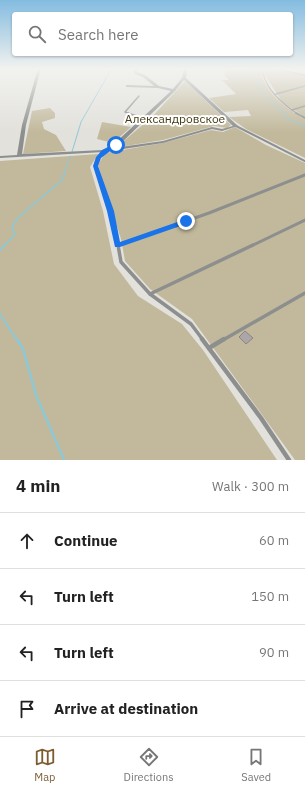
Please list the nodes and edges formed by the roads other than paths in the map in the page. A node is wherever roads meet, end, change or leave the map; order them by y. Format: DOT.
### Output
graph roads {
  1 [pos="33,89"];
  2 [pos="196,89"];
  3 [pos="272,89"];
  4 [pos="292,89"];
  5 [pos="174,90"];
  6 [pos="276,94"];
  7 [pos="139,96"];
  8 [pos="305,106"];
  9 [pos="292,110"];
  10 [pos="145,118"];
  11 [pos="305,118"];
  12 [pos="236,126"];
  13 [pos="104,151"];
  14 [pos="19,156"];
  15 [pos="0,157"];
  16 [pos="305,161"];
  17 [pos="305,175"];
  18 [pos="305,220"];
  19 [pos="118,245"];
  20 [pos="305,293"];
  21 [pos="150,294"];
  22 [pos="209,348"];
  23 [pos="289,460"];
  1 -- 14 [label="street"];
  2 -- 12 [label="street"];
  3 -- 6 [label="lane"];
  4 -- 6 [label="lane"];
  5 -- 10 [label="street"];
  6 -- 9 [label="lane"];
  7 -- 10 [label="lane"];
  8 -- 9 [label="lane"];
  9 -- 11 [label="lane"];
  10 -- 13 [label="street"];
  12 -- 13 [label="street"];
  12 -- 16 [label="lane"];
  13 -- 14 [label="street"];
  13 -- 19 [label="lane"];
  14 -- 15 [label="street"];
  17 -- 19 [label="lane"];
  18 -- 21 [label="lane"];
  19 -- 21 [label="lane"];
  20 -- 22 [label="lane"];
  21 -- 22 [label="lane"];
  22 -- 23 [label="lane"];
}
